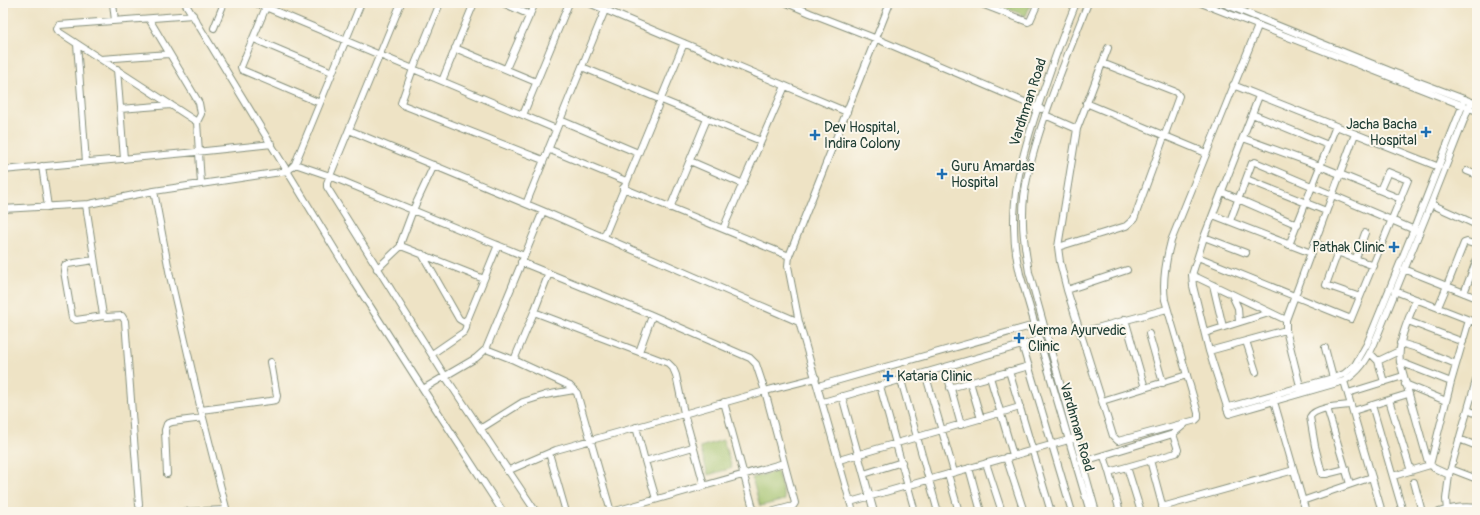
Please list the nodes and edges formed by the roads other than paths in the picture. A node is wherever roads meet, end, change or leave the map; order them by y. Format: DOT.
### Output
graph roads {
  1 [pos="113,3"];
  2 [pos="185,3"];
  3 [pos="192,3"];
  4 [pos="224,3"];
  5 [pos="256,3"];
  6 [pos="353,3"];
  7 [pos="401,3"];
  8 [pos="440,3"];
  9 [pos="474,3"];
  10 [pos="503,3"];
  11 [pos="535,3"];
  12 [pos="569,3"];
  13 [pos="589,3"];
  14 [pos="787,3"];
  15 [pos="890,3"];
  16 [pos="979,3"];
  17 [pos="1038,3"];
  18 [pos="1076,3"];
  19 [pos="1088,3"];
  20 [pos="1201,3"];
  21 [pos="1222,3"];
  22 [pos="360,4"];
  23 [pos="266,7"];
  24 [pos="605,10"];
  25 [pos="191,13"];
  26 [pos="530,15"];
  27 [pos="149,18"];
  28 [pos="115,21"];
  29 [pos="1258,26"];
  30 [pos="214,28"];
  31 [pos="877,38"];
  32 [pos="254,39"];
  33 [pos="346,40"];
  34 [pos="684,43"];
  35 [pos="77,44"];
  36 [pos="455,48"];
  37 [pos="1108,48"];
  38 [pos="169,54"];
  39 [pos="380,55"];
  40 [pos="101,59"];
  41 [pos="1102,63"];
  42 [pos="582,67"];
  43 [pos="117,69"];
  44 [pos="413,69"];
  45 [pos="506,69"];
  46 [pos="332,72"];
  47 [pos="442,81"];
  48 [pos="536,82"];
  49 [pos="1233,85"];
  50 [pos="785,86"];
  51 [pos="1259,96"];
  52 [pos="661,100"];
  53 [pos="320,103"];
  54 [pos="1086,103"];
  55 [pos="171,104"];
  56 [pos="1469,104"];
  57 [pos="1038,107"];
  58 [pos="120,109"];
  59 [pos="1477,111"];
  60 [pos="846,112"];
  61 [pos="1046,113"];
  62 [pos="1252,114"];
  63 [pos="523,115"];
  64 [pos="708,119"];
  65 [pos="560,120"];
  66 [pos="198,122"];
  67 [pos="1336,126"];
  68 [pos="556,129"];
  69 [pos="1077,129"];
  70 [pos="349,130"];
  71 [pos="1356,134"];
  72 [pos="1164,136"];
  73 [pos="1243,138"];
  74 [pos="761,141"];
  75 [pos="272,144"];
  76 [pos="1328,145"];
  77 [pos="548,149"];
  78 [pos="199,152"];
  79 [pos="638,153"];
  80 [pos="1206,153"];
  81 [pos="124,159"];
  82 [pos="543,160"];
  83 [pos="690,161"];
  84 [pos="86,162"];
  85 [pos="295,164"];
  86 [pos="434,165"];
  87 [pos="42,166"];
  88 [pos="1320,166"];
  89 [pos="1439,167"];
  90 [pos="3,170"];
  91 [pos="288,171"];
  92 [pos="1467,171"];
  93 [pos="1340,174"];
  94 [pos="1477,175"];
  95 [pos="330,176"];
  96 [pos="1246,179"];
  97 [pos="626,181"];
  98 [pos="201,184"];
  99 [pos="743,184"];
  100 [pos="1313,186"];
  101 [pos="623,188"];
  102 [pos="154,190"];
  103 [pos="1380,190"];
  104 [pos="1222,192"];
  105 [pos="1332,195"];
  106 [pos="1238,199"];
  107 [pos="1401,199"];
  108 [pos="1307,202"];
  109 [pos="526,204"];
  110 [pos="1431,204"];
  111 [pos="86,205"];
  112 [pos="48,206"];
  113 [pos="670,208"];
  114 [pos="3,209"];
  115 [pos="413,210"];
  116 [pos="543,211"];
  117 [pos="1326,211"];
  118 [pos="1213,215"];
  119 [pos="1393,220"];
  120 [pos="1230,221"];
  121 [pos="1477,224"];
  122 [pos="1298,225"];
  123 [pos="724,229"];
  124 [pos="1417,231"];
  125 [pos="1365,234"];
  126 [pos="604,237"];
  127 [pos="1204,237"];
  128 [pos="1314,243"];
  129 [pos="498,245"];
  130 [pos="1289,245"];
  131 [pos="1477,245"];
  132 [pos="401,246"];
  133 [pos="1058,247"];
  134 [pos="1338,252"];
  135 [pos="1246,253"];
  136 [pos="1311,253"];
  137 [pos="422,254"];
  138 [pos="789,256"];
  139 [pos="1198,257"];
  140 [pos="1356,258"];
  141 [pos="522,259"];
  142 [pos="1477,259"];
  143 [pos="94,260"];
  144 [pos="1374,266"];
  145 [pos="377,269"];
  146 [pos="1404,269"];
  147 [pos="1127,270"];
  148 [pos="549,273"];
  149 [pos="1192,275"];
  150 [pos="484,279"];
  151 [pos="1213,285"];
  152 [pos="1447,286"];
  153 [pos="1067,290"];
  154 [pos="1395,291"];
  155 [pos="1464,293"];
  156 [pos="1232,295"];
  157 [pos="1295,296"];
  158 [pos="1360,297"];
  159 [pos="1477,298"];
  160 [pos="1416,299"];
  161 [pos="1438,307"];
  162 [pos="1167,309"];
  163 [pos="534,312"];
  164 [pos="1269,313"];
  165 [pos="104,316"];
  166 [pos="652,316"];
  167 [pos="467,320"];
  168 [pos="1125,320"];
  169 [pos="1286,320"];
  170 [pos="1469,320"];
  171 [pos="1408,321"];
  172 [pos="800,322"];
  173 [pos="1239,322"];
  174 [pos="1044,323"];
  175 [pos="1477,324"];
  176 [pos="1035,325"];
  177 [pos="1223,327"];
  178 [pos="1286,330"];
  179 [pos="1082,332"];
  180 [pos="1205,333"];
  181 [pos="1149,334"];
  182 [pos="1039,340"];
  183 [pos="1246,341"];
  184 [pos="1463,342"];
  185 [pos="1400,343"];
  186 [pos="1022,344"];
  187 [pos="1325,348"];
  188 [pos="486,349"];
  189 [pos="1399,351"];
  190 [pos="639,352"];
  191 [pos="1209,352"];
  192 [pos="1370,353"];
  193 [pos="432,354"];
  194 [pos="514,360"];
  195 [pos="1378,361"];
  196 [pos="271,362"];
  197 [pos="1400,362"];
  198 [pos="1456,364"];
  199 [pos="1028,366"];
  200 [pos="945,367"];
  201 [pos="1009,371"];
  202 [pos="1256,372"];
  203 [pos="925,373"];
  204 [pos="1187,375"];
  205 [pos="445,376"];
  206 [pos="1403,376"];
  207 [pos="990,377"];
  208 [pos="816,378"];
  209 [pos="1333,378"];
  210 [pos="901,380"];
  211 [pos="1477,380"];
  212 [pos="1344,381"];
  213 [pos="970,382"];
  214 [pos="1384,382"];
  215 [pos="1451,382"];
  216 [pos="1162,383"];
  217 [pos="1405,384"];
  218 [pos="818,386"];
  219 [pos="880,386"];
  220 [pos="1300,386"];
  221 [pos="950,388"];
  222 [pos="1145,388"];
  223 [pos="422,389"];
  224 [pos="574,390"];
  225 [pos="765,391"];
  226 [pos="1302,393"];
  227 [pos="1348,393"];
  228 [pos="1271,394"];
  229 [pos="1408,394"];
  230 [pos="842,396"];
  231 [pos="1389,400"];
  232 [pos="1102,401"];
  233 [pos="1274,401"];
  234 [pos="1446,401"];
  235 [pos="724,402"];
  236 [pos="823,402"];
  237 [pos="1351,405"];
  238 [pos="1372,405"];
  239 [pos="1227,407"];
  240 [pos="1020,408"];
  241 [pos="1327,408"];
  242 [pos="201,410"];
  243 [pos="1468,410"];
  244 [pos="1353,411"];
  245 [pos="684,413"];
  246 [pos="1000,413"];
  247 [pos="1477,414"];
  248 [pos="203,418"];
  249 [pos="981,419"];
  250 [pos="1186,423"];
  251 [pos="961,425"];
  252 [pos="636,427"];
  253 [pos="480,429"];
  254 [pos="942,431"];
  255 [pos="1173,434"];
  256 [pos="917,438"];
  257 [pos="1072,438"];
  258 [pos="1459,439"];
  259 [pos="590,440"];
  260 [pos="896,444"];
  261 [pos="1052,444"];
  262 [pos="1477,446"];
  263 [pos="693,447"];
  264 [pos="1032,450"];
  265 [pos="549,453"];
  266 [pos="859,455"];
  267 [pos="1013,455"];
  268 [pos="1104,456"];
  269 [pos="1006,457"];
  270 [pos="839,460"];
  271 [pos="1150,460"];
  272 [pos="645,461"];
  273 [pos="902,462"];
  274 [pos="1082,462"];
  275 [pos="784,463"];
  276 [pos="986,463"];
  277 [pos="1430,465"];
  278 [pos="1127,467"];
  279 [pos="969,468"];
  280 [pos="1346,469"];
  281 [pos="1294,470"];
  282 [pos="507,471"];
  283 [pos="1411,471"];
  284 [pos="1109,472"];
  285 [pos="1450,472"];
  286 [pos="951,473"];
  287 [pos="167,474"];
  288 [pos="743,474"];
  289 [pos="864,474"];
  290 [pos="1393,476"];
  291 [pos="1372,477"];
  292 [pos="929,479"];
  293 [pos="1477,479"];
  294 [pos="1414,482"];
  295 [pos="1350,484"];
  296 [pos="704,485"];
  297 [pos="908,485"];
  298 [pos="870,496"];
  299 [pos="656,499"];
  300 [pos="1302,501"];
  301 [pos="850,502"];
  302 [pos="138,505"];
  303 [pos="794,505"];
  304 [pos="1477,508"];
  305 [pos="1163,510"];
  306 [pos="227,511"];
  307 [pos="1447,511"];
  308 [pos="182,512"];
  309 [pos="503,512"];
  310 [pos="536,512"];
  311 [pos="566,512"];
  312 [pos="612,512"];
  313 [pos="754,512"];
  314 [pos="771,512"];
  315 [pos="796,512"];
  316 [pos="853,512"];
  317 [pos="874,512"];
  318 [pos="915,512"];
  319 [pos="938,512"];
  320 [pos="959,512"];
  321 [pos="981,512"];
  322 [pos="1002,512"];
  323 [pos="1024,512"];
  324 [pos="1051,512"];
  325 [pos="1072,512"];
  326 [pos="1090,512"];
  327 [pos="1096,512"];
  328 [pos="1120,512"];
  329 [pos="1141,512"];
  330 [pos="1306,512"];
  331 [pos="1382,512"];
  332 [pos="1403,512"];
  333 [pos="1422,512"];
  334 [pos="1439,512"];
  1 -- 28 [label="street"];
  2 -- 25 [label="street"];
  3 -- 25 [label="street"];
  4 -- 30 [label="street"];
  5 -- 23 [label="street"];
  6 -- 22 [label="street"];
  7 -- 39 [label="street"];
  8 -- 44 [label="street"];
  9 -- 36 [label="street"];
  10 -- 26 [label="street"];
  11 -- 26 [label="street"];
  12 -- 48 [label="street"];
  13 -- 24 [label="street"];
  14 -- 31 [label="street"];
  15 -- 31 [label="street"];
  16 -- 17 [label="street"];
  18 -- 57 [label="street, Vardhman Road"];
  19 -- 61 [label="street, Vardhman Road"];
  20 -- 29 [label="street"];
  21 -- 56 [label="street"];
  22 -- 33 [label="street"];
  23 -- 32 [label="street"];
  23 -- 33 [label="street"];
  24 -- 34 [label="street"];
  24 -- 42 [label="street"];
  25 -- 27 [label="street"];
  25 -- 75 [label="street"];
  26 -- 45 [label="street"];
  27 -- 28 [label="street"];
  27 -- 38 [label="street"];
  28 -- 35 [label="street"];
  29 -- 49 [label="street"];
  29 -- 56 [label="street"];
  31 -- 57 [label="street"];
  31 -- 60 [label="street"];
  32 -- 46 [label="street"];
  32 -- 53 [label="street"];
  33 -- 39 [label="street"];
  33 -- 46 [label="street"];
  34 -- 50 [label="street"];
  34 -- 52 [label="street"];
  35 -- 40 [label="street"];
  35 -- 84 [label="street"];
  36 -- 45 [label="street"];
  36 -- 47 [label="street"];
  37 -- 41 [label="street"];
  38 -- 40 [label="street"];
  38 -- 66 [label="street"];
  39 -- 44 [label="street"];
  39 -- 70 [label="street"];
  40 -- 43 [label="street"];
  41 -- 54 [label="street"];
  41 -- 72 [label="street"];
  42 -- 52 [label="street"];
  42 -- 65 [label="street"];
  43 -- 55 [label="street"];
  43 -- 58 [label="street"];
  44 -- 47 [label="street"];
  44 -- 82 [label="street"];
  45 -- 48 [label="street"];
  46 -- 53 [label="street"];
  47 -- 63 [label="street"];
  48 -- 63 [label="street"];
  49 -- 51 [label="street"];
  49 -- 80 [label="street"];
  50 -- 60 [label="street"];
  50 -- 74 [label="street"];
  51 -- 62 [label="street"];
  51 -- 67 [label="street"];
  52 -- 64 [label="street"];
  52 -- 79 [label="street"];
  53 -- 85 [label="street"];
  54 -- 69 [label="street"];
  54 -- 72 [label="street"];
  55 -- 58 [label="street"];
  55 -- 66 [label="street"];
  56 -- 59 [label="street"];
  56 -- 89 [label="street"];
  56 -- 110 [label="street"];
  57 -- 61 [label="street"];
  57 -- 176 [label="street, Vardhman Road"];
  58 -- 81 [label="street"];
  60 -- 138 [label="street"];
  61 -- 69 [label="street"];
  61 -- 174 [label="street, Vardhman Road"];
  62 -- 73 [label="street"];
  62 -- 76 [label="street"];
  63 -- 68 [label="street"];
  64 -- 74 [label="street"];
  64 -- 83 [label="street"];
  65 -- 68 [label="street"];
  65 -- 79 [label="street"];
  66 -- 78 [label="street"];
  67 -- 71 [label="street"];
  67 -- 76 [label="street"];
  68 -- 77 [label="street"];
  69 -- 133 [label="street"];
  70 -- 86 [label="street"];
  70 -- 95 [label="street"];
  71 -- 89 [label="street"];
  71 -- 93 [label="street"];
  72 -- 80 [label="street"];
  72 -- 133 [label="street"];
  73 -- 88 [label="street"];
  73 -- 104 [label="street"];
  74 -- 99 [label="street"];
  75 -- 78 [label="street"];
  75 -- 91 [label="street"];
  76 -- 88 [label="street"];
  77 -- 82 [label="street"];
  77 -- 97 [label="street"];
  78 -- 81 [label="street"];
  78 -- 98 [label="street"];
  79 -- 97 [label="street"];
  80 -- 162 [label="street"];
  81 -- 84 [label="street"];
  82 -- 109 [label="street"];
  83 -- 99 [label="street"];
  83 -- 113 [label="street"];
  84 -- 87 [label="street"];
  85 -- 91 [label="street"];
  85 -- 95 [label="street"];
  86 -- 109 [label="street"];
  86 -- 115 [label="street"];
  87 -- 90 [label="street"];
  87 -- 112 [label="street"];
  88 -- 93 [label="street"];
  88 -- 100 [label="street"];
  89 -- 124 [label="street"];
  91 -- 98 [label="street"];
  91 -- 223 [label="street"];
  92 -- 94 [label="street"];
  93 -- 103 [label="street"];
  93 -- 105 [label="street"];
  95 -- 115 [label="street"];
  95 -- 145 [label="street"];
  96 -- 100 [label="street"];
  96 -- 106 [label="street"];
  96 -- 108 [label="street"];
  97 -- 101 [label="street"];
  98 -- 102 [label="street"];
  99 -- 123 [label="street"];
  100 -- 105 [label="street"];
  100 -- 108 [label="street"];
  101 -- 113 [label="street"];
  101 -- 126 [label="street"];
  102 -- 111 [label="street"];
  102 -- 242 [label="street"];
  103 -- 107 [label="street"];
  103 -- 107 [label="street"];
  104 -- 106 [label="street"];
  104 -- 118 [label="street"];
  105 -- 117 [label="street"];
  105 -- 119 [label="street"];
  106 -- 120 [label="street"];
  106 -- 122 [label="street"];
  107 -- 119 [label="street"];
  108 -- 117 [label="street"];
  108 -- 122 [label="street"];
  109 -- 116 [label="street"];
  110 -- 121 [label="street"];
  110 -- 124 [label="street"];
  111 -- 112 [label="street"];
  111 -- 143 [label="street"];
  112 -- 114 [label="street"];
  113 -- 123 [label="street"];
  115 -- 129 [label="street"];
  115 -- 132 [label="street"];
  116 -- 126 [label="street"];
  116 -- 141 [label="street"];
  117 -- 128 [label="street"];
  118 -- 120 [label="street"];
  118 -- 127 [label="street"];
  119 -- 124 [label="street"];
  119 -- 144 [label="street"];
  120 -- 130 [label="street"];
  122 -- 130 [label="street"];
  123 -- 138 [label="street"];
  124 -- 146 [label="street"];
  124 -- 209 [label="street"];
  125 -- 140 [label="street"];
  126 -- 172 [label="street"];
  127 -- 135 [label="street"];
  127 -- 139 [label="street"];
  128 -- 134 [label="street"];
  128 -- 136 [label="street"];
  129 -- 141 [label="street"];
  129 -- 150 [label="street"];
  130 -- 136 [label="street"];
  131 -- 152 [label="street"];
  132 -- 137 [label="street"];
  132 -- 145 [label="street"];
  133 -- 153 [label="street"];
  134 -- 140 [label="street"];
  134 -- 158 [label="street"];
  136 -- 157 [label="street"];
  137 -- 150 [label="street"];
  137 -- 167 [label="street"];
  138 -- 172 [label="street"];
  139 -- 149 [label="street"];
  139 -- 157 [label="street"];
  140 -- 144 [label="street"];
  141 -- 148 [label="street"];
  141 -- 188 [label="street"];
  142 -- 155 [label="street"];
  143 -- 165 [label="street"];
  143 -- 165 [label="street"];
  144 -- 158 [label="street"];
  145 -- 193 [label="street"];
  146 -- 152 [label="street"];
  146 -- 154 [label="street"];
  147 -- 153 [label="street"];
  148 -- 163 [label="street"];
  148 -- 166 [label="street"];
  149 -- 151 [label="street"];
  149 -- 180 [label="street"];
  150 -- 167 [label="street"];
  151 -- 156 [label="street"];
  151 -- 177 [label="street"];
  152 -- 155 [label="street"];
  152 -- 161 [label="street"];
  153 -- 179 [label="street"];
  154 -- 160 [label="street"];
  154 -- 192 [label="street"];
  155 -- 159 [label="street"];
  156 -- 164 [label="street"];
  156 -- 173 [label="street"];
  157 -- 158 [label="street"];
  157 -- 169 [label="street"];
  160 -- 161 [label="street"];
  160 -- 171 [label="street"];
  161 -- 170 [label="street"];
  162 -- 168 [label="street"];
  162 -- 204 [label="street"];
  163 -- 190 [label="street"];
  163 -- 194 [label="street"];
  164 -- 169 [label="street"];
  164 -- 173 [label="street"];
  165 -- 302 [label="street"];
  166 -- 190 [label="street"];
  166 -- 225 [label="street"];
  167 -- 193 [label="street"];
  168 -- 179 [label="street"];
  168 -- 222 [label="street"];
  169 -- 178 [label="street"];
  170 -- 175 [label="street"];
  170 -- 184 [label="street"];
  171 -- 184 [label="street"];
  171 -- 185 [label="street"];
  172 -- 208 [label="street"];
  173 -- 177 [label="street"];
  174 -- 176 [label="street"];
  174 -- 257 [label="street, Vardhman Road"];
  176 -- 182 [label="street, Vardhman Road"];
  176 -- 218 [label="street"];
  177 -- 180 [label="street"];
  178 -- 183 [label="street"];
  178 -- 220 [label="street"];
  179 -- 232 [label="street"];
  180 -- 191 [label="street"];
  181 -- 216 [label="street"];
  182 -- 186 [label="street"];
  182 -- 257 [label="street, Vardhman Road"];
  183 -- 191 [label="street"];
  183 -- 202 [label="street"];
  184 -- 198 [label="street"];
  185 -- 189 [label="street"];
  185 -- 198 [label="street"];
  186 -- 199 [label="street"];
  186 -- 200 [label="street"];
  187 -- 209 [label="street"];
  188 -- 194 [label="street"];
  188 -- 205 [label="street"];
  189 -- 195 [label="street"];
  189 -- 197 [label="street"];
  190 -- 245 [label="street"];
  191 -- 239 [label="street"];
  192 -- 195 [label="street"];
  192 -- 212 [label="street"];
  193 -- 205 [label="street"];
  194 -- 224 [label="street"];
  195 -- 214 [label="street"];
  196 -- 242 [label="street"];
  197 -- 206 [label="street"];
  197 -- 215 [label="street"];
  198 -- 215 [label="street"];
  199 -- 201 [label="street"];
  199 -- 261 [label="street"];
  200 -- 203 [label="street"];
  200 -- 221 [label="street"];
  201 -- 207 [label="street"];
  201 -- 240 [label="street"];
  203 -- 210 [label="street"];
  203 -- 254 [label="street"];
  204 -- 216 [label="street"];
  204 -- 250 [label="street"];
  205 -- 223 [label="street"];
  205 -- 253 [label="street"];
  206 -- 214 [label="street"];
  206 -- 217 [label="street"];
  207 -- 213 [label="street"];
  207 -- 246 [label="street"];
  208 -- 218 [label="street"];
  208 -- 225 [label="street"];
  209 -- 220 [label="street"];
  210 -- 219 [label="street"];
  210 -- 256 [label="street"];
  211 -- 243 [label="street"];
  212 -- 226 [label="street"];
  212 -- 227 [label="street"];
  213 -- 221 [label="street"];
  213 -- 249 [label="street"];
  214 -- 227 [label="street"];
  215 -- 234 [label="street"];
  216 -- 222 [label="street"];
  217 -- 229 [label="street"];
  217 -- 234 [label="street"];
  218 -- 236 [label="street"];
  219 -- 230 [label="street"];
  219 -- 260 [label="street"];
  220 -- 226 [label="street"];
  220 -- 228 [label="street"];
  221 -- 251 [label="street"];
  222 -- 232 [label="street"];
  223 -- 309 [label="street"];
  224 -- 253 [label="street"];
  224 -- 259 [label="street"];
  225 -- 235 [label="street"];
  225 -- 275 [label="street"];
  226 -- 233 [label="street"];
  227 -- 237 [label="street"];
  228 -- 233 [label="street"];
  228 -- 239 [label="street"];
  229 -- 231 [label="street"];
  229 -- 277 [label="street"];
  230 -- 236 [label="street"];
  230 -- 266 [label="street"];
  231 -- 238 [label="street"];
  231 -- 283 [label="street"];
  232 -- 250 [label="street"];
  233 -- 239 [label="street"];
  233 -- 281 [label="street"];
  234 -- 277 [label="street"];
  235 -- 245 [label="street"];
  235 -- 288 [label="street"];
  236 -- 270 [label="street"];
  237 -- 241 [label="street"];
  237 -- 244 [label="street"];
  238 -- 244 [label="street"];
  238 -- 290 [label="street"];
  240 -- 246 [label="street"];
  240 -- 264 [label="street"];
  241 -- 280 [label="street"];
  241 -- 280 [label="street"];
  242 -- 248 [label="street"];
  243 -- 247 [label="street"];
  243 -- 258 [label="street"];
  244 -- 291 [label="street"];
  245 -- 252 [label="street"];
  245 -- 263 [label="street"];
  246 -- 249 [label="street"];
  246 -- 267 [label="street"];
  248 -- 287 [label="street"];
  248 -- 306 [label="street"];
  249 -- 251 [label="street"];
  250 -- 255 [label="street"];
  251 -- 254 [label="street"];
  252 -- 259 [label="street"];
  252 -- 272 [label="street"];
  253 -- 282 [label="street"];
  254 -- 256 [label="street"];
  254 -- 286 [label="street"];
  255 -- 268 [label="street"];
  255 -- 271 [label="street"];
  256 -- 260 [label="street"];
  256 -- 292 [label="street"];
  257 -- 261 [label="street"];
  257 -- 274 [label="street, Vardhman Road"];
  257 -- 326 [label="street, Vardhman Road"];
  258 -- 262 [label="street"];
  258 -- 285 [label="street"];
  259 -- 265 [label="street"];
  259 -- 312 [label="street"];
  260 -- 266 [label="street"];
  260 -- 273 [label="street"];
  261 -- 264 [label="street"];
  261 -- 325 [label="street"];
  263 -- 272 [label="street"];
  263 -- 296 [label="street"];
  264 -- 267 [label="street"];
  264 -- 324 [label="street"];
  265 -- 282 [label="street"];
  265 -- 311 [label="street"];
  266 -- 270 [label="street"];
  266 -- 289 [label="street"];
  267 -- 269 [label="street"];
  268 -- 274 [label="street"];
  268 -- 284 [label="street"];
  269 -- 276 [label="street"];
  269 -- 323 [label="street"];
  270 -- 301 [label="street"];
  271 -- 278 [label="street"];
  271 -- 305 [label="street"];
  272 -- 299 [label="street"];
  273 -- 289 [label="street"];
  273 -- 297 [label="street"];
  274 -- 327 [label="street, Vardhman Road"];
  275 -- 288 [label="street"];
  275 -- 303 [label="street"];
  276 -- 279 [label="street"];
  276 -- 322 [label="street"];
  277 -- 283 [label="street"];
  277 -- 285 [label="street"];
  278 -- 284 [label="street"];
  278 -- 329 [label="street"];
  279 -- 286 [label="street"];
  279 -- 321 [label="street"];
  280 -- 295 [label="street"];
  281 -- 300 [label="street"];
  281 -- 305 [label="street"];
  282 -- 310 [label="street"];
  283 -- 290 [label="street"];
  284 -- 328 [label="street"];
  285 -- 293 [label="street"];
  285 -- 307 [label="street"];
  286 -- 292 [label="street"];
  286 -- 320 [label="street"];
  288 -- 296 [label="street"];
  288 -- 313 [label="street"];
  289 -- 298 [label="street"];
  290 -- 332 [label="street"];
  291 -- 295 [label="street"];
  291 -- 331 [label="street"];
  292 -- 297 [label="street"];
  292 -- 319 [label="street"];
  294 -- 333 [label="street"];
  295 -- 300 [label="street"];
  296 -- 299 [label="street"];
  297 -- 298 [label="street"];
  297 -- 318 [label="street"];
  298 -- 301 [label="street"];
  298 -- 317 [label="street"];
  299 -- 312 [label="street"];
  300 -- 330 [label="street"];
  301 -- 316 [label="street"];
  303 -- 314 [label="street"];
  303 -- 315 [label="street"];
  304 -- 307 [label="street"];
  306 -- 308 [label="street"];
  307 -- 334 [label="street"];
}
